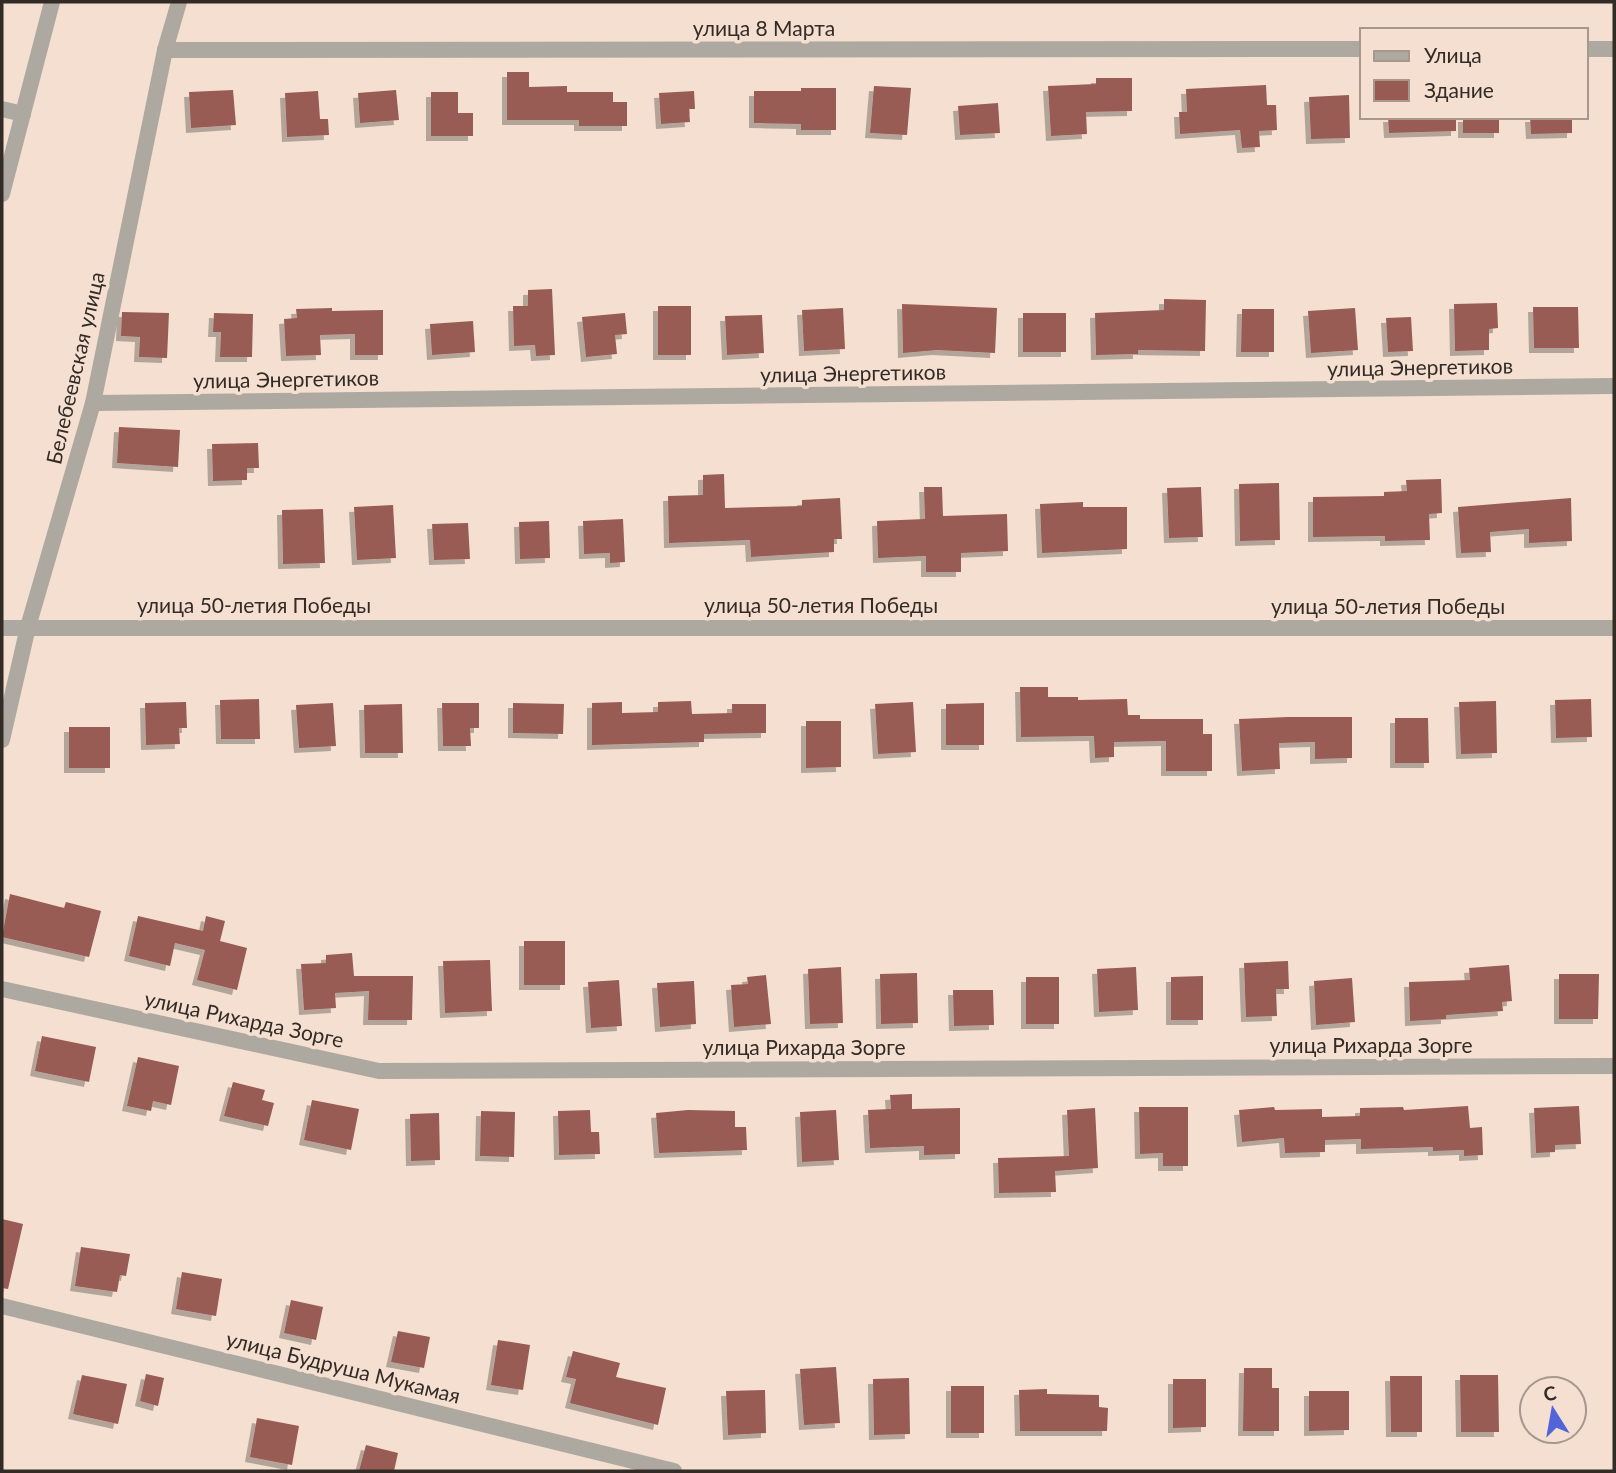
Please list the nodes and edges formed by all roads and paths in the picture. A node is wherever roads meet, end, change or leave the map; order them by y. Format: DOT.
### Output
graph roads {
  1 [pos="52,2"];
  2 [pos="178,2"];
  3 [pos="1360,49"];
  4 [pos="1588,49"];
  5 [pos="1614,49"];
  6 [pos="166,50"];
  7 [pos="2,109"];
  8 [pos="23,114"];
  9 [pos="2,194"];
  10 [pos="1614,386"];
  11 [pos="93,403"];
  12 [pos="28,626"];
  13 [pos="2,628"];
  14 [pos="1614,628"];
  15 [pos="2,740"];
  16 [pos="2,989"];
  17 [pos="1614,1066"];
  18 [pos="2,1306"];
  19 [pos="674,1471"];
  1 -- 8 [label="street"];
  2 -- 6 [label="street, Белебеевская улица"];
  3 -- 6 [label="street, улица 8 Марта"];
  4 -- 5 [label="street"];
  6 -- 11 [label="street, Белебеевская улица"];
  7 -- 8 [label="street"];
  8 -- 9 [label="street"];
  10 -- 11 [label="street, улица Энергетиков"];
  11 -- 12 [label="street, Белебеевская улица"];
  12 -- 13 [label="street, улица 50-летия Победы"];
  12 -- 14 [label="street, улица 50-летия Победы"];
  12 -- 15 [label="street, Белебеевская улица"];
  16 -- 17 [label="street, улица Рихарда Зорге"];
  18 -- 19 [label="street, улица Будруша Мукамая"];
}
